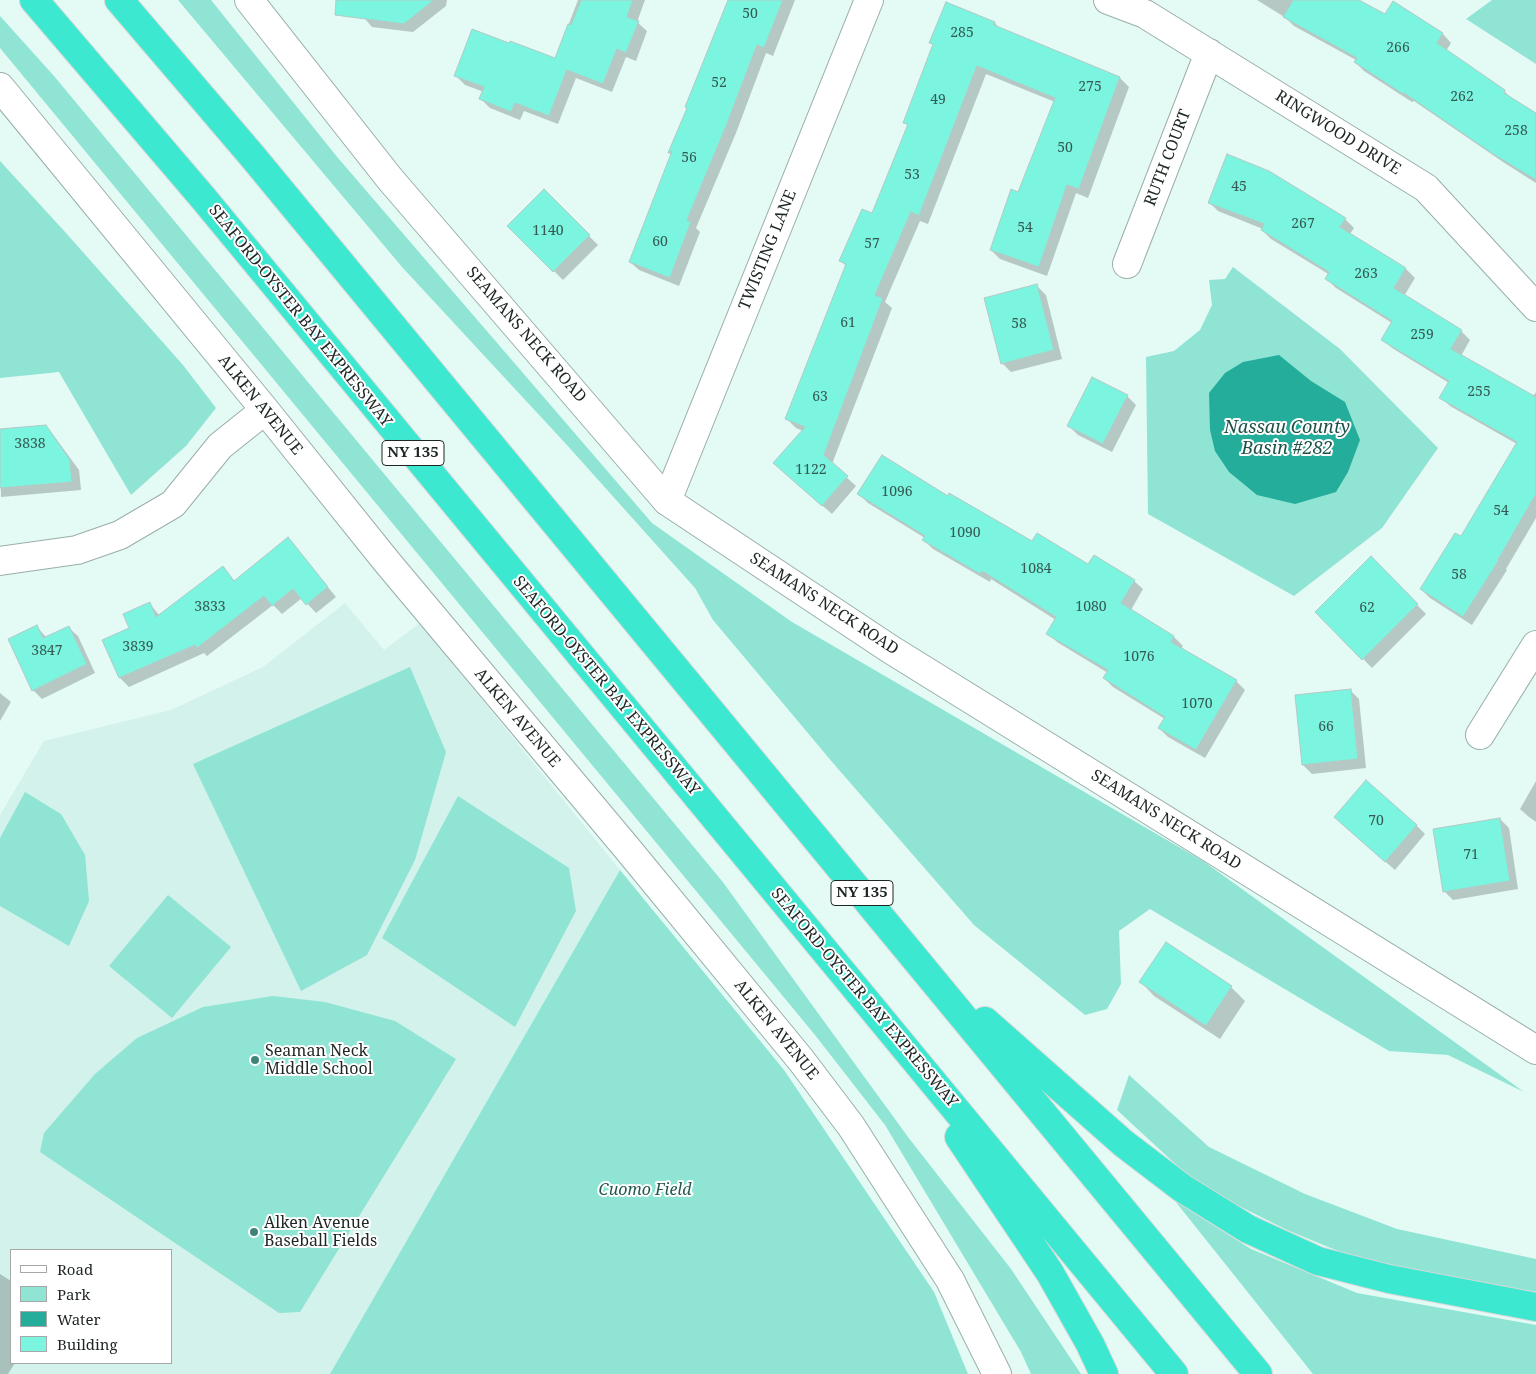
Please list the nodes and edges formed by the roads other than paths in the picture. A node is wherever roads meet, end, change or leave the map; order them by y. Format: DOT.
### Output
graph roads {
  1 [pos="34,0"];
  2 [pos="119,0"];
  3 [pos="249,0"];
  4 [pos="869,0"];
  5 [pos="1108,0"];
  6 [pos="1209,52"];
  7 [pos="0,87"];
  8 [pos="1127,264"];
  9 [pos="1536,307"];
  10 [pos="265,410"];
  11 [pos="667,501"];
  12 [pos="0,561"];
  13 [pos="1536,645"];
  14 [pos="1480,736"];
  15 [pos="922,966"];
  16 [pos="872,1008"];
  17 [pos="1536,1050"];
  18 [pos="1536,1307"];
  19 [pos="997,1374"];
  20 [pos="1104,1374"];
  21 [pos="1174,1374"];
  22 [pos="1258,1374"];
  1 -- 16 [label="highway, SEAFORD-OYSTER BAY EXPRESSWAY / NY 135"];
  2 -- 15 [label="highway, NY 135"];
  3 -- 11 [label="street, SEAMANS NECK ROAD"];
  4 -- 11 [label="street, TWISTING LANE"];
  5 -- 6 [label="street, RINGWOOD DRIVE"];
  6 -- 8 [label="street, RUTH COURT"];
  6 -- 9 [label="street, RINGWOOD DRIVE"];
  7 -- 10 [label="street, ALKEN AVENUE"];
  10 -- 12 [label="street"];
  10 -- 19 [label="street, ALKEN AVENUE"];
  11 -- 17 [label="street, SEAMANS NECK ROAD"];
  13 -- 14 [label="street"];
  15 -- 18 [label="highway"];
  15 -- 22 [label="highway, NY 135"];
  16 -- 20 [label="highway"];
  16 -- 21 [label="highway, SEAFORD-OYSTER BAY EXPRESSWAY / NY 135"];
}
